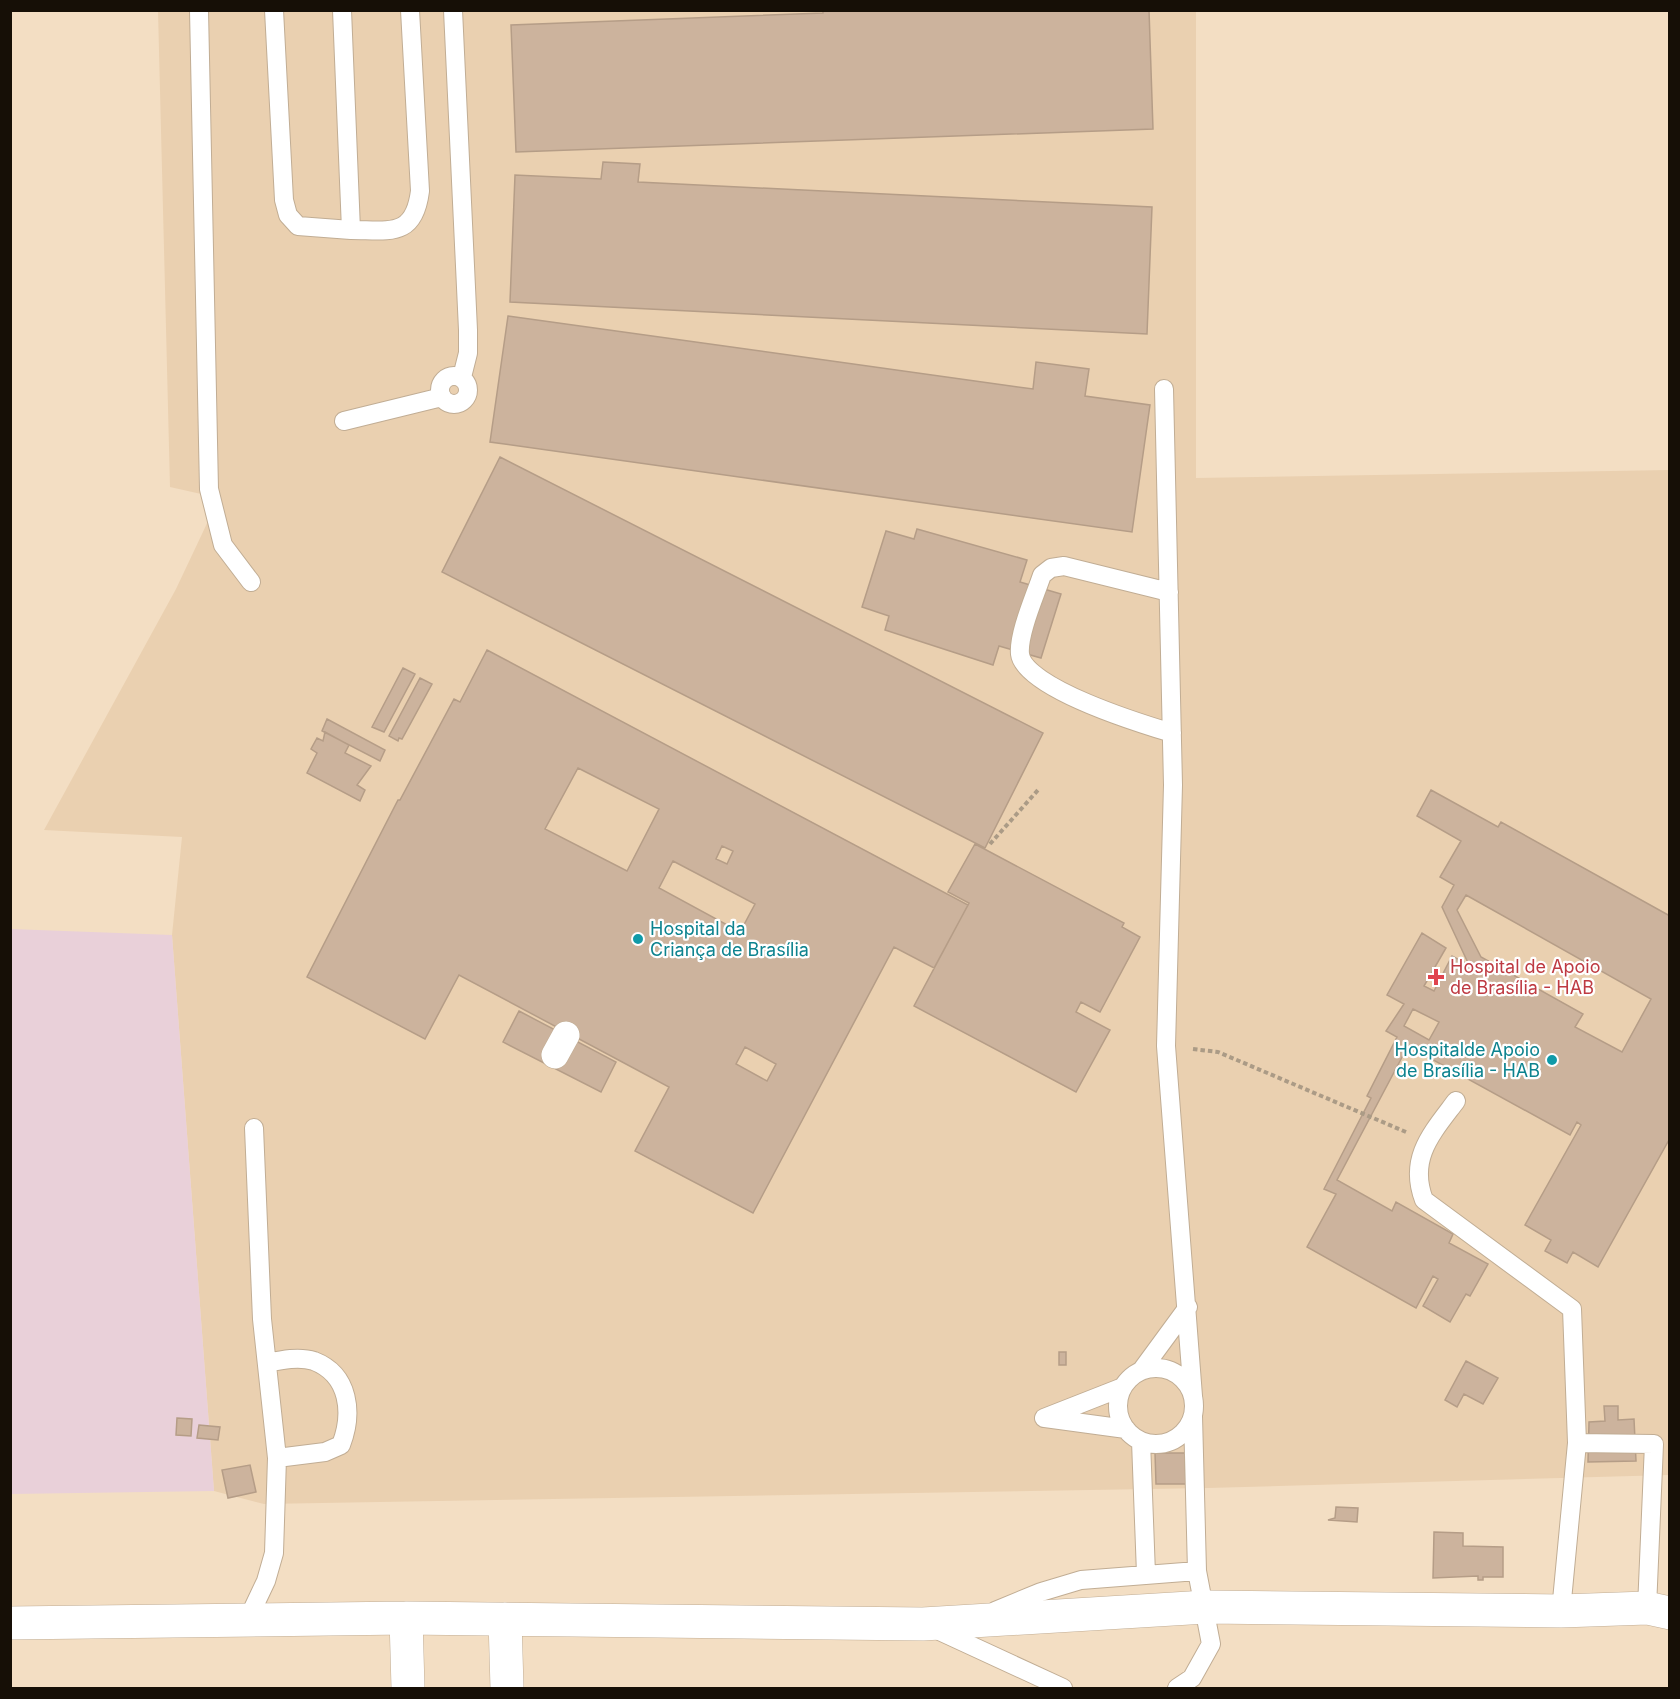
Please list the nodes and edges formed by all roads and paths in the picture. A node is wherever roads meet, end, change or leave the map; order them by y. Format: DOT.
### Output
graph roads {
  1 [pos="199,10"];
  2 [pos="274,10"];
  3 [pos="342,10"];
  4 [pos="410,10"];
  5 [pos="453,10"];
  6 [pos="351,231"];
  7 [pos="1164,389"];
  8 [pos="344,421"];
  9 [pos="251,582"];
  10 [pos="1169,592"];
  11 [pos="1172,733"];
  12 [pos="1038,790"];
  13 [pos="990,843"];
  14 [pos="1166,1046"];
  15 [pos="1456,1101"];
  16 [pos="254,1128"];
  17 [pos="1426,1140"];
  18 [pos="1188,1307"];
  19 [pos="267,1363"];
  20 [pos="1141,1371"];
  21 [pos="1123,1387"];
  22 [pos="1193,1396"];
  23 [pos="1193,1416"];
  24 [pos="1126,1429"];
  25 [pos="1141,1441"];
  26 [pos="1577,1443"];
  27 [pos="277,1458"];
  28 [pos="1197,1571"];
  29 [pos="1146,1574"];
  30 [pos="1206,1607"];
  31 [pos="1561,1611"];
  32 [pos="1658,1611"];
  33 [pos="406,1618"];
  34 [pos="249,1619"];
  35 [pos="505,1619"];
  36 [pos="972,1621"];
  37 [pos="10,1623"];
  38 [pos="923,1624"];
  39 [pos="408,1689"];
  40 [pos="507,1689"];
  41 [pos="1063,1689"];
  42 [pos="1178,1689"];
  1 -- 9 [label="lane"];
  2 -- 6 [label="lane"];
  3 -- 6 [label="lane"];
  4 -- 6 [label="lane"];
  5 -- 8 [label="lane"];
  7 -- 10 [label="lane"];
  10 -- 11 [label="lane"];
  10 -- 11 [label="lane"];
  11 -- 14 [label="lane"];
  12 -- 13 [label="path"];
  14 -- 17 [label="path"];
  14 -- 18 [label="lane"];
  15 -- 17 [label="lane"];
  16 -- 19 [label="lane"];
  17 -- 26 [label="lane"];
  18 -- 20 [label="lane"];
  18 -- 22 [label="lane"];
  19 -- 27 [label="lane"];
  19 -- 27 [label="lane"];
  20 -- 21 [label="lane"];
  20 -- 22 [label="lane"];
  21 -- 24 [label="lane"];
  21 -- 24 [label="lane"];
  22 -- 23 [label="lane"];
  23 -- 25 [label="lane"];
  23 -- 28 [label="lane"];
  24 -- 25 [label="lane"];
  25 -- 29 [label="lane"];
  26 -- 31 [label="lane"];
  26 -- 32 [label="lane"];
  27 -- 34 [label="lane"];
  28 -- 29 [label="lane"];
  28 -- 30 [label="lane"];
  29 -- 36 [label="lane"];
  30 -- 31 [label="street"];
  30 -- 36 [label="street"];
  30 -- 42 [label="lane"];
  31 -- 32 [label="street"];
  33 -- 34 [label="street"];
  33 -- 35 [label="street"];
  33 -- 39 [label="street"];
  34 -- 37 [label="street"];
  35 -- 38 [label="street"];
  35 -- 40 [label="street"];
  36 -- 38 [label="street"];
  38 -- 41 [label="lane"];
}
